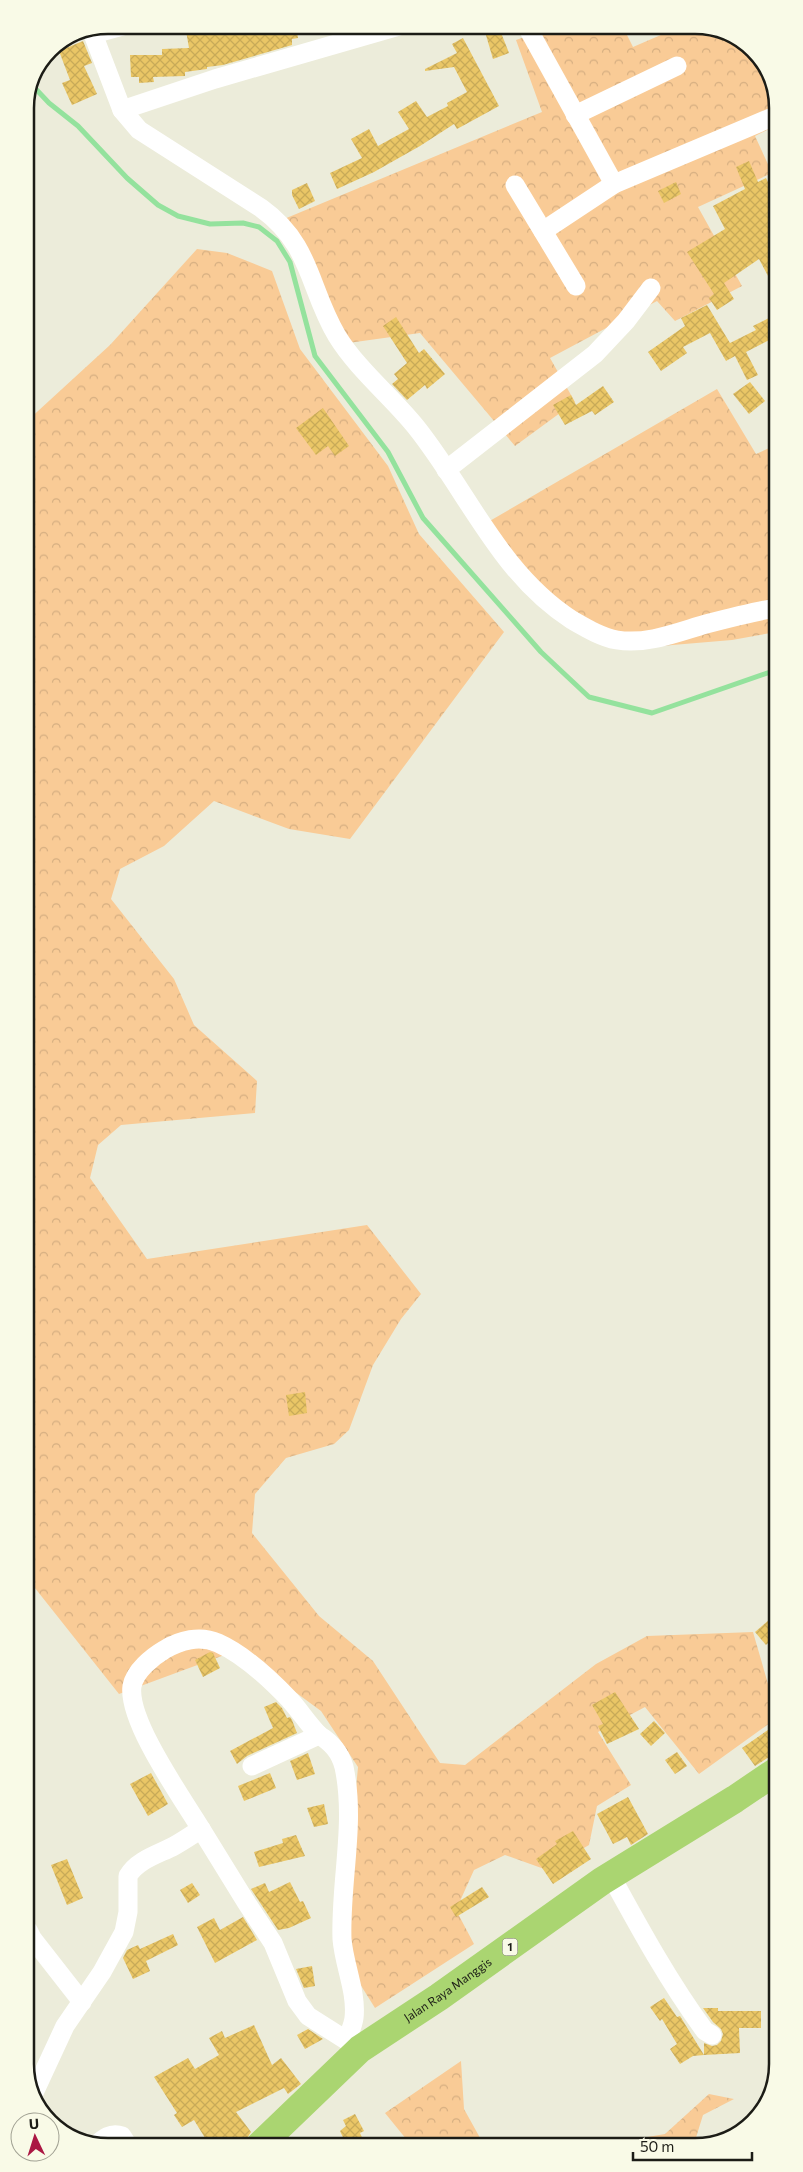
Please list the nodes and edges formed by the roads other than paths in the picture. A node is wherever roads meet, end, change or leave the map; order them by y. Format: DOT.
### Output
graph roads {
  1 [pos="371,34"];
  2 [pos="531,34"];
  3 [pos="94,35"];
  4 [pos="677,66"];
  5 [pos="122,110"];
  6 [pos="576,115"];
  7 [pos="769,119"];
  8 [pos="614,184"];
  9 [pos="515,185"];
  10 [pos="543,231"];
  11 [pos="576,286"];
  12 [pos="651,288"];
  13 [pos="446,470"];
  14 [pos="769,610"];
  15 [pos="319,1735"];
  16 [pos="252,1766"];
  17 [pos="769,1776"];
  18 [pos="201,1829"];
  19 [pos="611,1876"];
  20 [pos="34,1941"];
  21 [pos="82,2002"];
  22 [pos="712,2035"];
  23 [pos="353,2044"];
  24 [pos="37,2088"];
  25 [pos="106,2138"];
  26 [pos="123,2138"];
  27 [pos="266,2138"];
  1 -- 5 [label="street"];
  2 -- 6 [label="street"];
  3 -- 5 [label="street"];
  4 -- 6 [label="street"];
  5 -- 13 [label="street"];
  6 -- 8 [label="street"];
  7 -- 8 [label="street"];
  8 -- 10 [label="street"];
  9 -- 10 [label="street"];
  10 -- 11 [label="street"];
  12 -- 13 [label="street"];
  13 -- 14 [label="street"];
  15 -- 16 [label="street"];
  15 -- 18 [label="street"];
  15 -- 23 [label="street"];
  17 -- 19 [label="highway, Jalan Raya Manggis / 1"];
  18 -- 21 [label="street"];
  18 -- 23 [label="street"];
  19 -- 22 [label="street"];
  19 -- 23 [label="highway, Jalan Raya Manggis / 1"];
  20 -- 21 [label="street"];
  21 -- 24 [label="street"];
  23 -- 27 [label="highway, Jalan Raya Manggis / 1"];
  25 -- 26 [label="street"];
}
